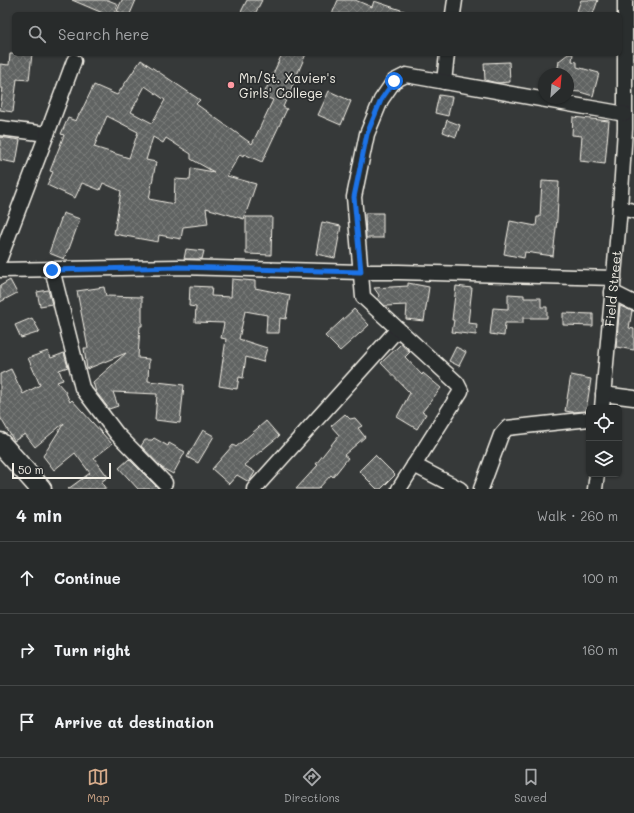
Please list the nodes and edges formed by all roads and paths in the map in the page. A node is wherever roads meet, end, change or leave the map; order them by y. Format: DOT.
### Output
graph roads {
  1 [pos="455,0"];
  2 [pos="625,0"];
  3 [pos="453,12"];
  4 [pos="448,56"];
  5 [pos="74,61"];
  6 [pos="444,82"];
  7 [pos="630,114"];
  8 [pos="0,128"];
  9 [pos="47,134"];
  10 [pos="627,209"];
  11 [pos="0,258"];
  12 [pos="0,270"];
  13 [pos="52,270"];
  14 [pos="361,272"];
  15 [pos="614,278"];
  16 [pos="612,292"];
  17 [pos="634,303"];
  18 [pos="398,329"];
  19 [pos="604,394"];
  20 [pos="634,398"];
  21 [pos="602,405"];
  22 [pos="586,419"];
  23 [pos="0,443"];
  24 [pos="414,466"];
  25 [pos="596,477"];
  26 [pos="165,483"];
  27 [pos="41,489"];
  28 [pos="254,489"];
  29 [pos="399,489"];
  30 [pos="460,489"];
  31 [pos="481,489"];
  32 [pos="596,489"];
  1 -- 3 [label="street"];
  2 -- 7 [label="street, Field Street"];
  4 -- 6 [label="street"];
  5 -- 9 [label="street"];
  6 -- 7 [label="street"];
  6 -- 14 [label="street"];
  7 -- 10 [label="street, Field Street"];
  8 -- 9 [label="street"];
  9 -- 11 [label="street"];
  10 -- 15 [label="street, Field Street"];
  12 -- 13 [label="street"];
  13 -- 14 [label="street"];
  13 -- 26 [label="street"];
  14 -- 15 [label="street"];
  14 -- 18 [label="street"];
  15 -- 16 [label="street, Field Street"];
  16 -- 17 [label="street"];
  16 -- 19 [label="street, Field Street"];
  18 -- 24 [label="street"];
  18 -- 28 [label="street"];
  19 -- 20 [label="street"];
  19 -- 21 [label="street, Field Street"];
  22 -- 31 [label="street"];
  23 -- 27 [label="street"];
  24 -- 29 [label="street"];
  24 -- 30 [label="street"];
  25 -- 32 [label="street"];
}
